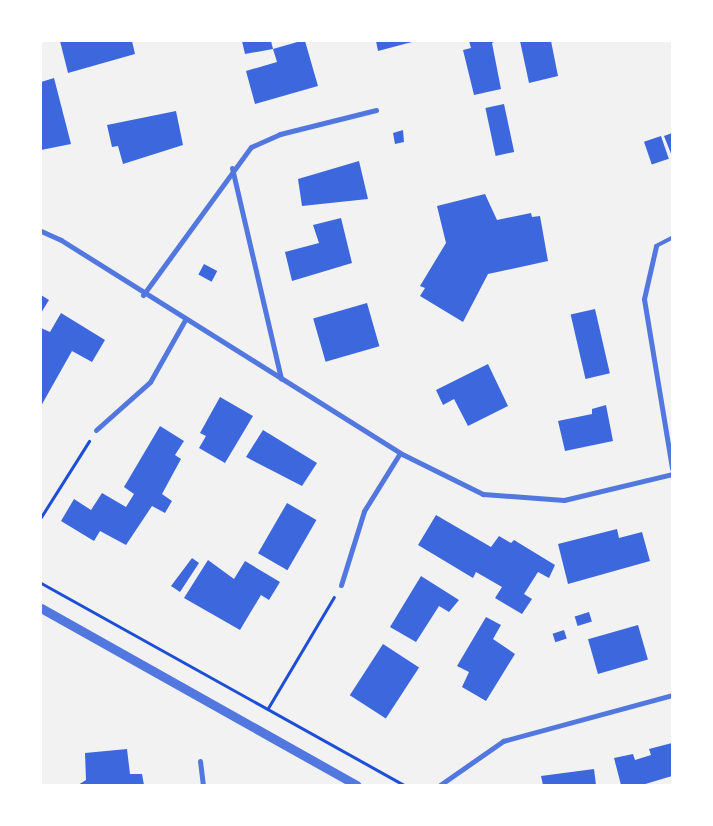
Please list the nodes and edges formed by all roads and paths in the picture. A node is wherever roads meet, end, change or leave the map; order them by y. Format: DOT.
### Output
graph roads {
  1 [pos="376,110"];
  2 [pos="232,168"];
  3 [pos="41,231"];
  4 [pos="672,238"];
  5 [pos="656,246"];
  6 [pos="143,295"];
  7 [pos="184,320"];
  8 [pos="281,378"];
  9 [pos="96,430"];
  10 [pos="400,453"];
  11 [pos="672,469"];
  12 [pos="672,474"];
  13 [pos="41,517"];
  14 [pos="41,583"];
  15 [pos="341,586"];
  16 [pos="41,608"];
  17 [pos="672,695"];
  18 [pos="268,708"];
  19 [pos="200,761"];
  20 [pos="203,785"];
  21 [pos="357,785"];
  22 [pos="404,785"];
  23 [pos="440,785"];
  1 -- 2 [label="street"];
  2 -- 6 [label="street"];
  2 -- 8 [label="street"];
  3 -- 6 [label="street"];
  4 -- 5 [label="lane"];
  5 -- 11 [label="street"];
  6 -- 7 [label="street"];
  7 -- 8 [label="street"];
  7 -- 9 [label="street"];
  8 -- 10 [label="street"];
  9 -- 13 [label="path"];
  10 -- 12 [label="street"];
  10 -- 15 [label="street"];
  14 -- 18 [label="path"];
  15 -- 18 [label="path"];
  16 -- 21 [label="street"];
  17 -- 23 [label="street"];
  18 -- 22 [label="path"];
  19 -- 20 [label="street"];
}
